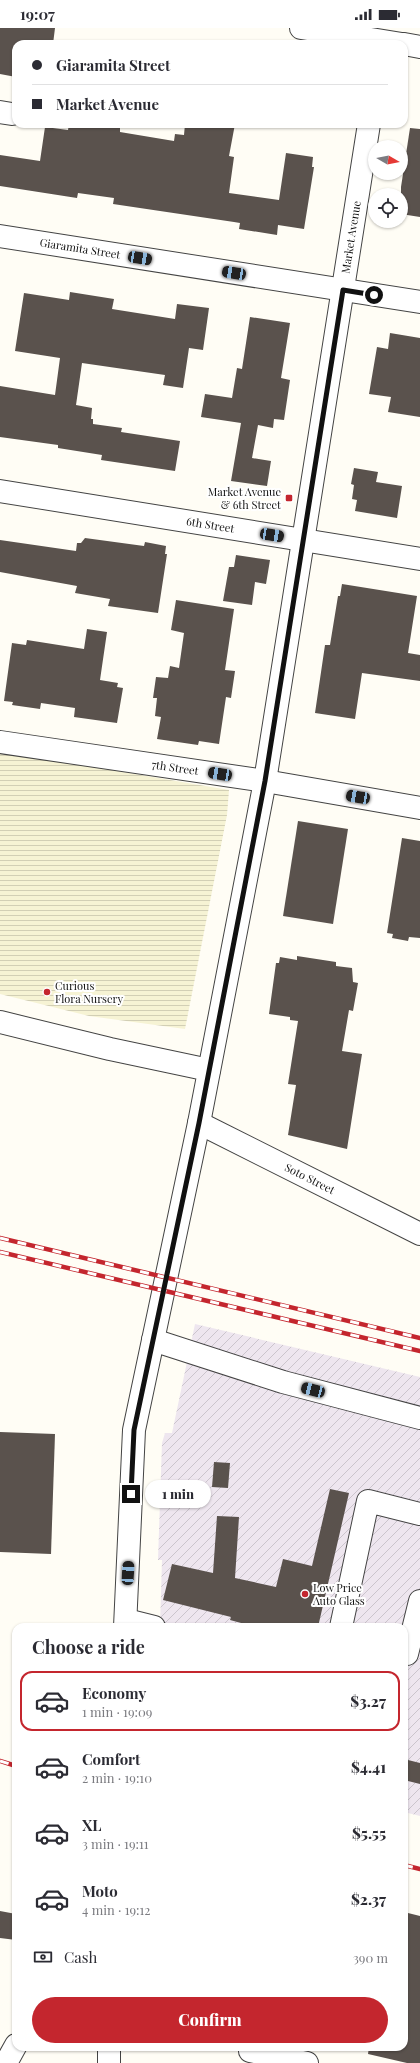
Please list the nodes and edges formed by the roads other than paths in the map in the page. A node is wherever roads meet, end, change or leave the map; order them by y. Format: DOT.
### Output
graph roads {
  1 [pos="301,28"];
  2 [pos="390,40"];
  3 [pos="408,44"];
  4 [pos="420,47"];
  5 [pos="368,128"];
  6 [pos="0,236"];
  7 [pos="343,290"];
  8 [pos="420,302"];
  9 [pos="0,491"];
  10 [pos="303,539"];
  11 [pos="420,559"];
  12 [pos="0,742"];
  13 [pos="265,781"];
  14 [pos="420,808"];
  15 [pos="0,1022"];
  16 [pos="209,1070"];
  17 [pos="199,1123"];
  18 [pos="420,1234"];
  19 [pos="153,1340"];
  20 [pos="420,1418"];
  21 [pos="420,1514"];
  22 [pos="420,1601"];
  23 [pos="126,1623"];
  24 [pos="342,1623"];
  25 [pos="410,1656"];
  26 [pos="13,2051"];
  27 [pos="109,2051"];
  28 [pos="250,2054"];
  29 [pos="6,2063"];
  30 [pos="109,2063"];
  31 [pos="307,2063"];
  1 -- 2 [label="street"];
  3 -- 4 [label="street"];
  5 -- 7 [label="street, Market Avenue"];
  6 -- 7 [label="street, Giaramita Street"];
  7 -- 8 [label="street, Giaramita Street"];
  7 -- 10 [label="street, Market Avenue"];
  9 -- 10 [label="street, 6th Street"];
  10 -- 11 [label="street, 6th Street"];
  10 -- 13 [label="street, Market Avenue"];
  12 -- 13 [label="street, 7th Street"];
  13 -- 14 [label="street, 7th Street"];
  13 -- 16 [label="street, Market Avenue"];
  15 -- 16 [label="street"];
  16 -- 17 [label="street, Market Avenue"];
  17 -- 18 [label="street, Soto Street"];
  17 -- 19 [label="street, Market Avenue"];
  19 -- 20 [label="street"];
  19 -- 23 [label="street, Market Avenue"];
  21 -- 24 [label="street"];
  22 -- 25 [label="street"];
  26 -- 29 [label="street"];
  27 -- 30 [label="street"];
  28 -- 31 [label="street"];
}
